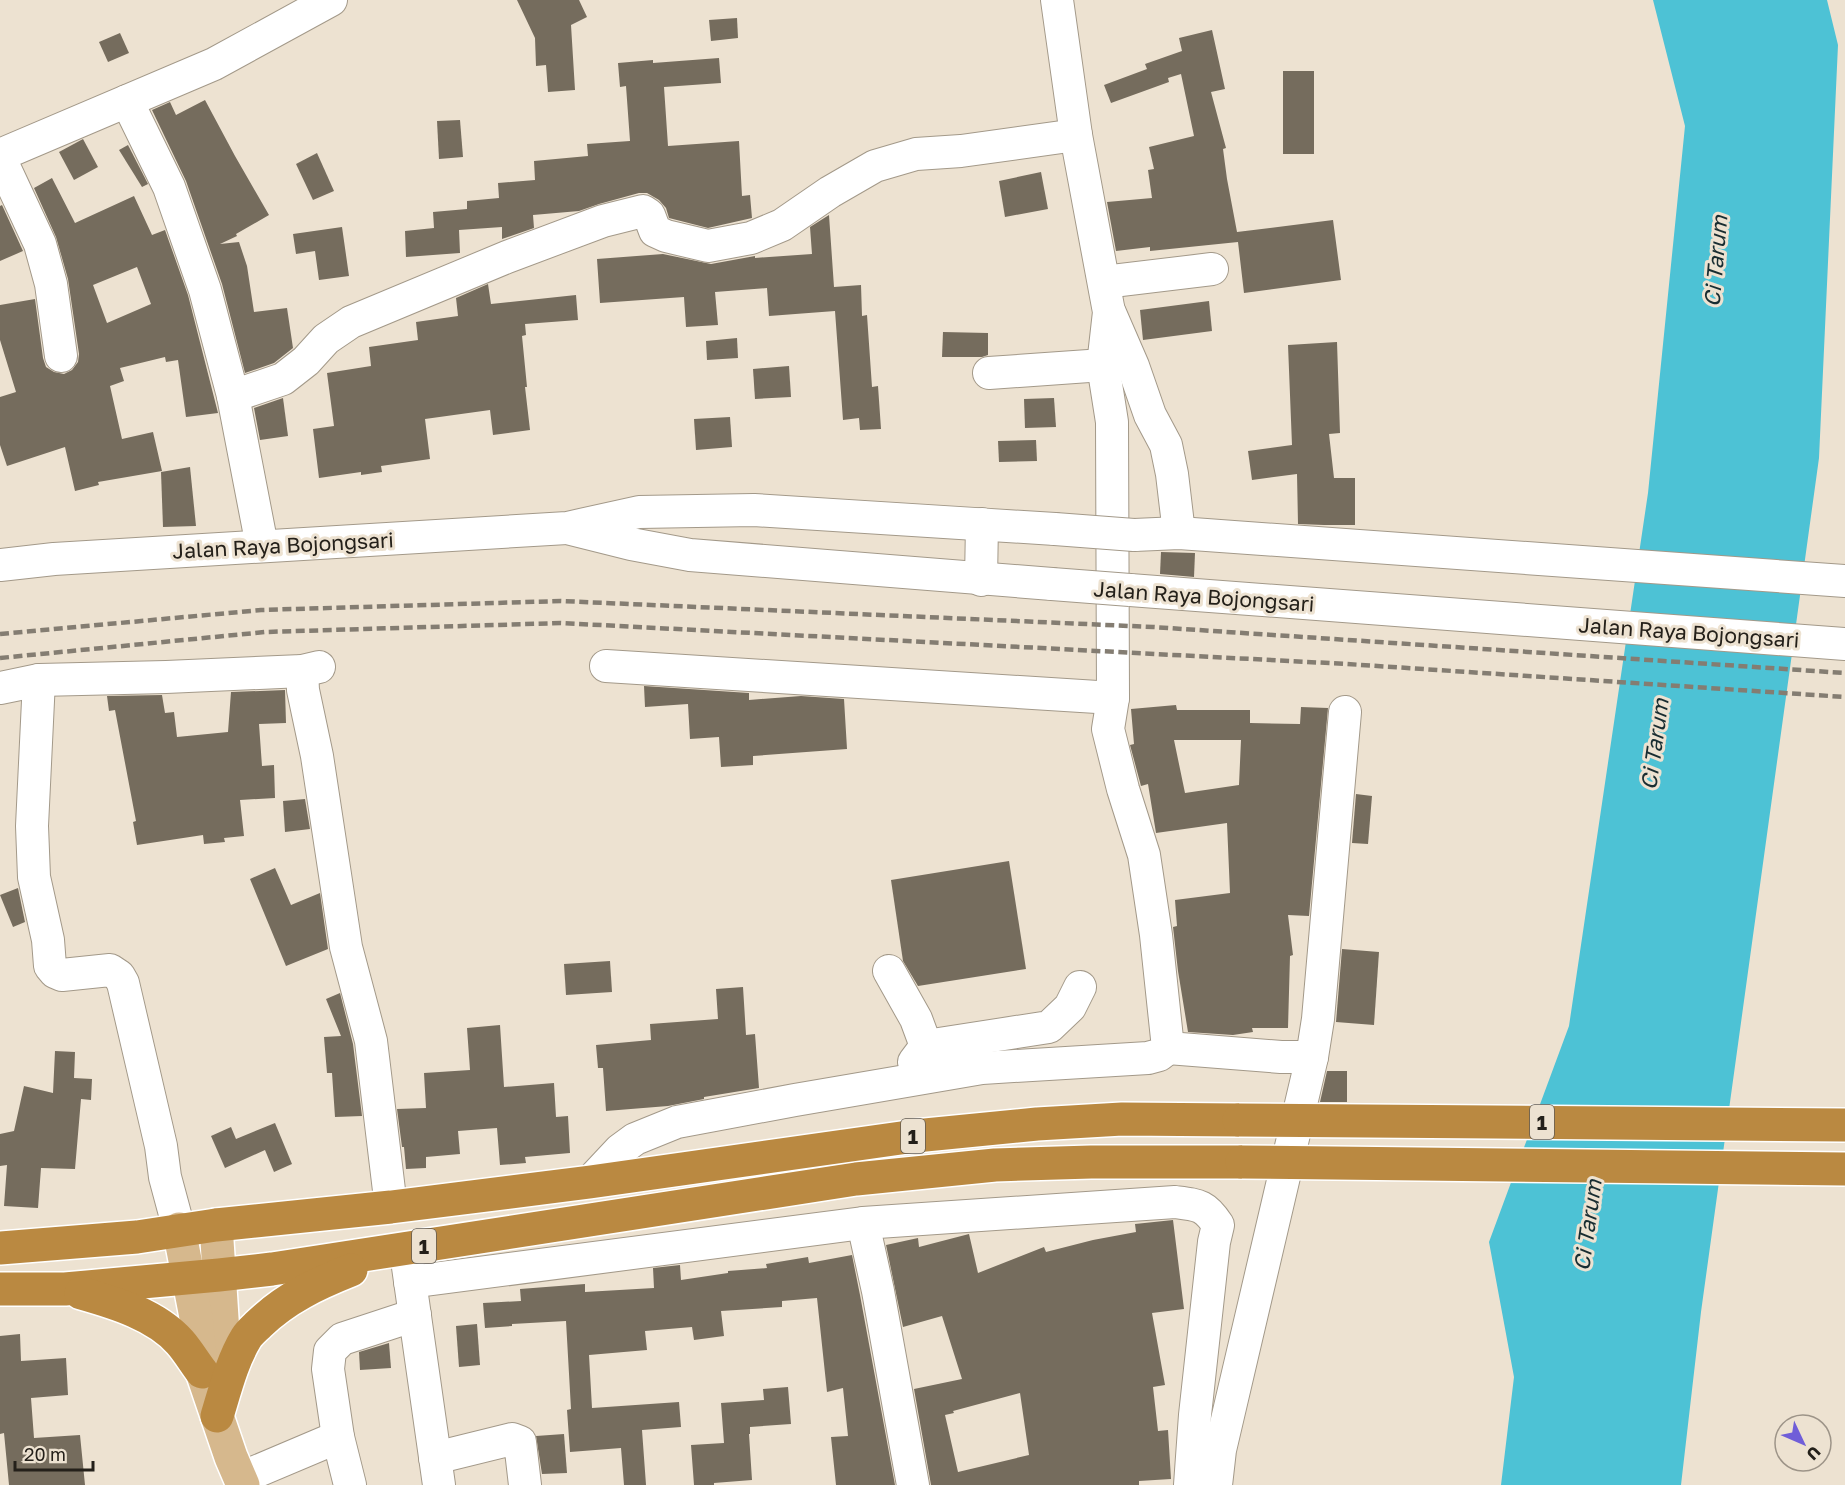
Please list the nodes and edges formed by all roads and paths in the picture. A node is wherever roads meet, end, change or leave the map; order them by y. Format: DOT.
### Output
graph roads {
  1 [pos="331,0"];
  2 [pos="1057,0"];
  3 [pos="127,101"];
  4 [pos="1076,135"];
  5 [pos="0,156"];
  6 [pos="1212,269"];
  7 [pos="1104,282"];
  8 [pos="1109,312"];
  9 [pos="61,356"];
  10 [pos="1103,364"];
  11 [pos="989,373"];
  12 [pos="233,396"];
  13 [pos="1150,415"];
  14 [pos="1112,422"];
  15 [pos="982,524"];
  16 [pos="567,528"];
  17 [pos="1179,533"];
  18 [pos="262,546"];
  19 [pos="0,565"];
  20 [pos="981,579"];
  21 [pos="1845,581"];
  22 [pos="1845,644"];
  23 [pos="606,666"];
  24 [pos="39,680"];
  25 [pos="0,688"];
  26 [pos="1113,699"];
  27 [pos="1345,712"];
  28 [pos="889,972"];
  29 [pos="1080,987"];
  30 [pos="926,1046"];
  31 [pos="1168,1048"];
  32 [pos="1312,1057"];
  33 [pos="899,1082"];
  34 [pos="1845,1125"];
  35 [pos="1845,1169"];
  36 [pos="590,1182"];
  37 [pos="391,1207"];
  38 [pos="863,1223"];
  39 [pos="216,1224"];
  40 [pos="179,1229"];
  41 [pos="0,1248"];
  42 [pos="405,1248"];
  43 [pos="204,1277"];
  44 [pos="410,1282"];
  45 [pos="0,1289"];
  46 [pos="65,1289"];
  47 [pos="415,1315"];
  48 [pos="202,1372"];
  49 [pos="217,1416"];
  50 [pos="338,1437"];
  51 [pos="437,1472"];
  52 [pos="242,1482"];
  53 [pos="350,1485"];
  54 [pos="525,1485"];
  55 [pos="913,1485"];
  56 [pos="1190,1485"];
  57 [pos="1216,1485"];
  1 -- 3 [label="street"];
  2 -- 4 [label="street"];
  3 -- 5 [label="street"];
  3 -- 12 [label="street"];
  4 -- 7 [label="street"];
  4 -- 12 [label="street"];
  5 -- 9 [label="street"];
  6 -- 7 [label="street"];
  7 -- 8 [label="street"];
  8 -- 10 [label="street"];
  8 -- 13 [label="street"];
  10 -- 11 [label="street"];
  10 -- 14 [label="street"];
  12 -- 18 [label="street"];
  13 -- 14 [label="street"];
  13 -- 17 [label="street"];
  14 -- 26 [label="street"];
  15 -- 16 [label="street, Jalan Raya Bojongsari"];
  15 -- 17 [label="street, Jalan Raya Bojongsari, bridge"];
  15 -- 20 [label="street"];
  16 -- 18 [label="street, Jalan Raya Bojongsari"];
  16 -- 20 [label="street, Jalan Raya Bojongsari"];
  17 -- 21 [label="street, Jalan Raya Bojongsari"];
  18 -- 19 [label="street, Jalan Raya Bojongsari"];
  20 -- 22 [label="street, Jalan Raya Bojongsari, bridge"];
  23 -- 26 [label="street"];
  24 -- 25 [label="street"];
  24 -- 37 [label="street"];
  24 -- 40 [label="street"];
  26 -- 31 [label="street"];
  27 -- 32 [label="street"];
  28 -- 30 [label="street"];
  29 -- 30 [label="street"];
  30 -- 33 [label="street"];
  31 -- 32 [label="street"];
  31 -- 33 [label="street"];
  32 -- 57 [label="street"];
  33 -- 36 [label="street"];
  34 -- 36 [label="highway, 1, bridge"];
  35 -- 42 [label="highway, 1, bridge"];
  36 -- 37 [label="highway, 1"];
  37 -- 39 [label="highway, 1"];
  38 -- 44 [label="street"];
  38 -- 55 [label="street"];
  38 -- 56 [label="street"];
  39 -- 40 [label="highway, 1"];
  39 -- 43 [label="main road"];
  40 -- 41 [label="highway, 1"];
  40 -- 43 [label="main road"];
  42 -- 43 [label="highway, 1"];
  42 -- 44 [label="street"];
  42 -- 49 [label="highway"];
  43 -- 46 [label="highway, 1"];
  43 -- 48 [label="main road"];
  43 -- 49 [label="main road"];
  44 -- 47 [label="street"];
  45 -- 46 [label="highway, 1"];
  46 -- 48 [label="highway"];
  47 -- 50 [label="street"];
  47 -- 51 [label="street"];
  48 -- 49 [label="main road"];
  49 -- 52 [label="main road"];
  50 -- 52 [label="street"];
  50 -- 53 [label="street"];
  51 -- 54 [label="street"];
}
